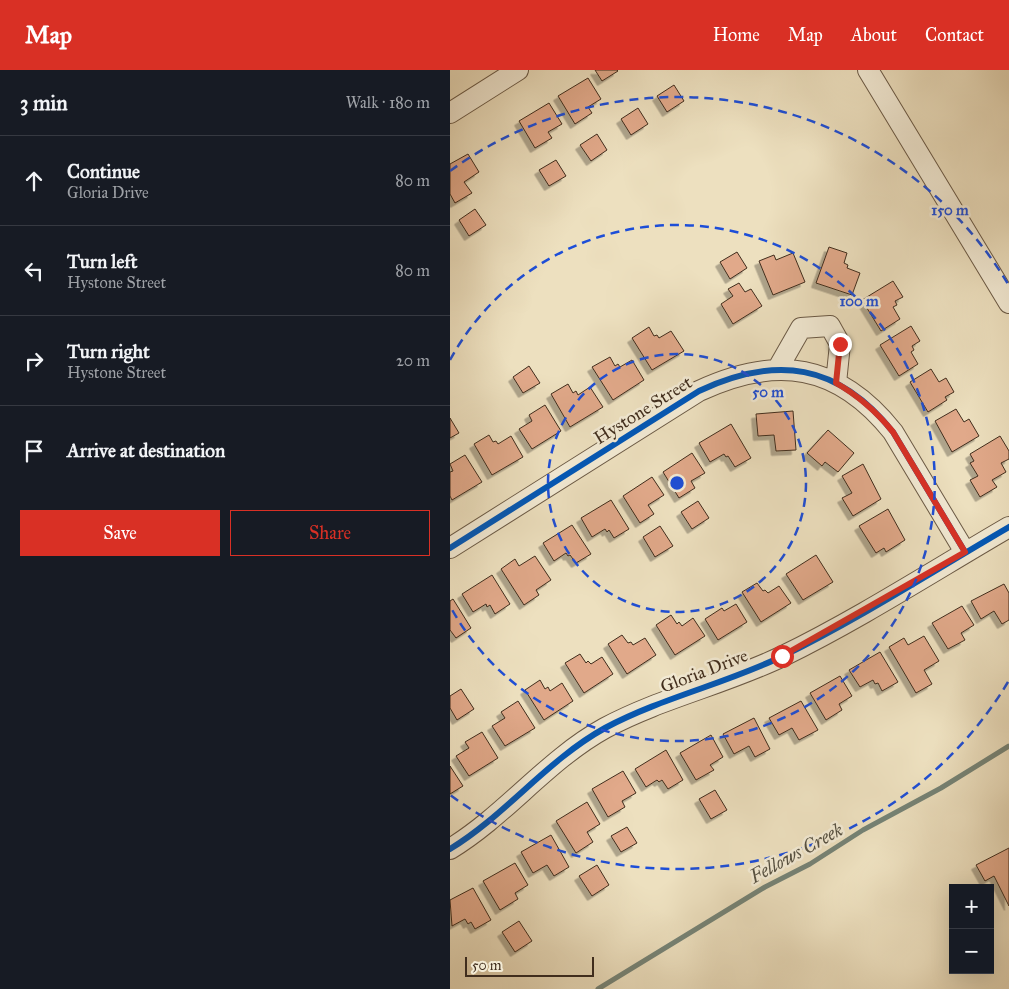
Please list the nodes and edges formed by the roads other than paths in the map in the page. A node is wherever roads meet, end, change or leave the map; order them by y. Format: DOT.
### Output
graph roads {
  1 [pos="518,70"];
  2 [pos="868,70"];
  3 [pos="450,113"];
  4 [pos="1009,303"];
  5 [pos="777,370"];
  6 [pos="836,383"];
  7 [pos="1009,527"];
  8 [pos="450,548"];
  9 [pos="965,552"];
  10 [pos="450,849"];
  1 -- 3 [label="street"];
  2 -- 4 [label="street"];
  5 -- 6 [label="street, Hystone Street"];
  5 -- 6 [label="street"];
  5 -- 8 [label="street, Hystone Street"];
  6 -- 9 [label="street, Hystone Street"];
  7 -- 9 [label="street, Gloria Drive"];
  9 -- 10 [label="street, Gloria Drive"];
}
